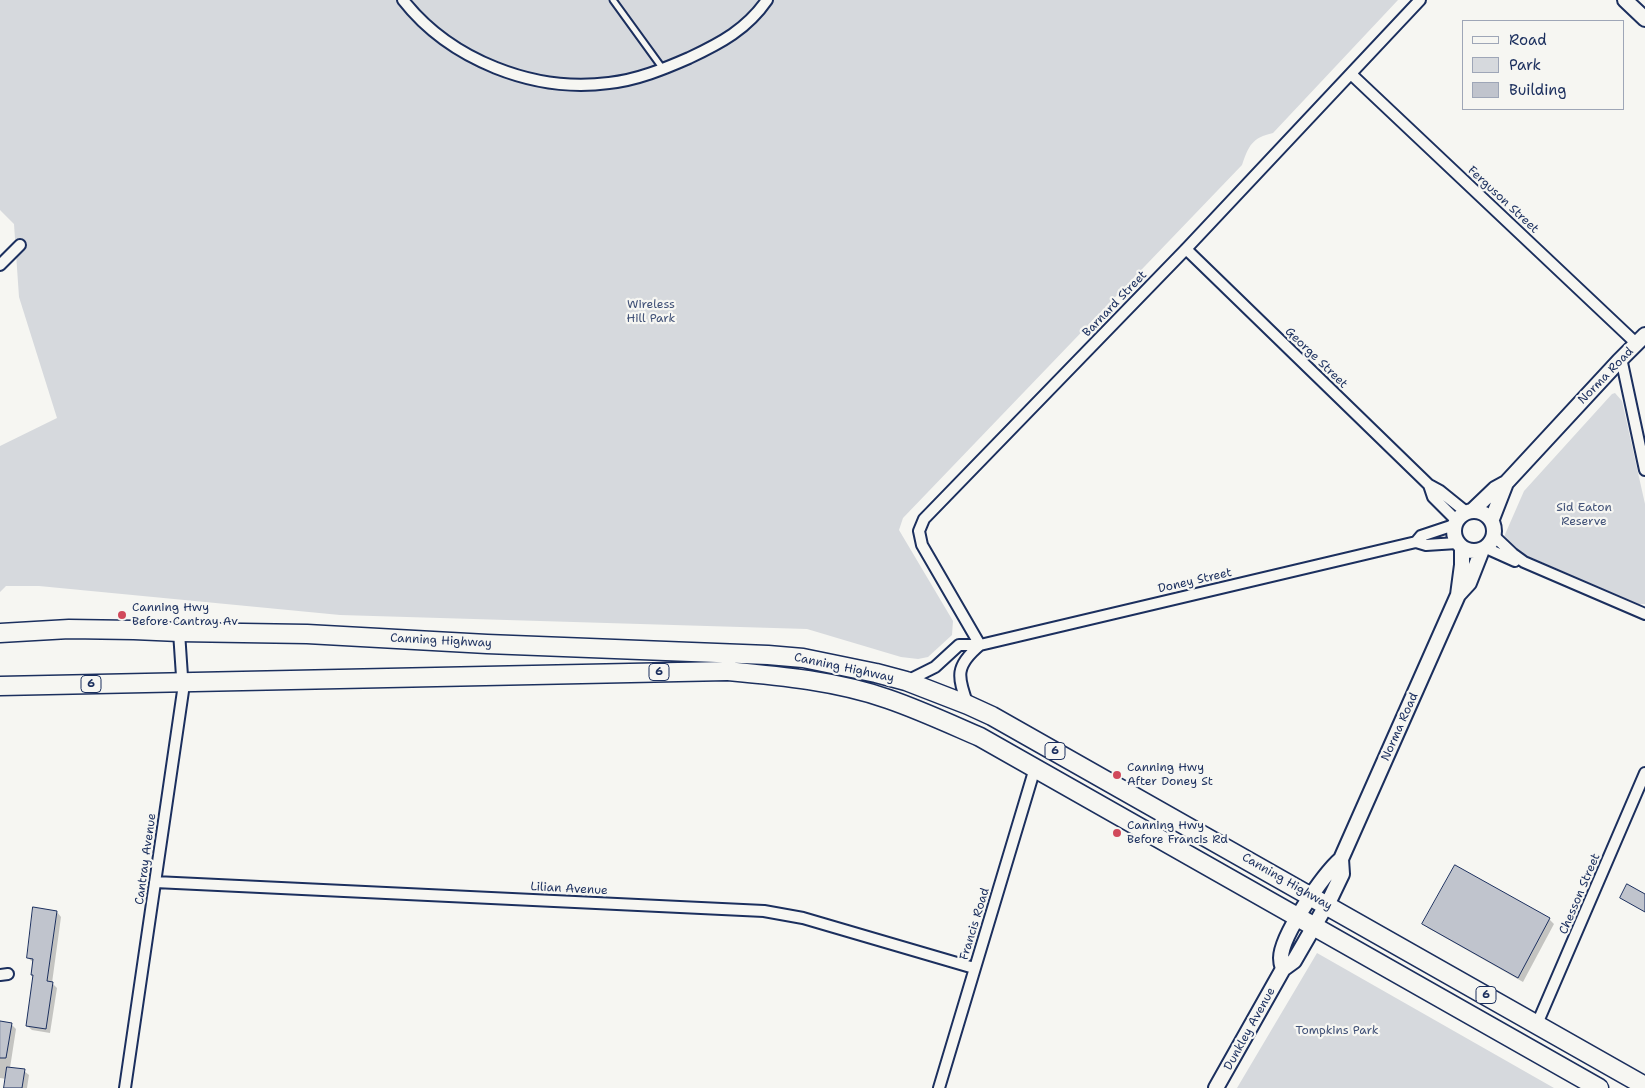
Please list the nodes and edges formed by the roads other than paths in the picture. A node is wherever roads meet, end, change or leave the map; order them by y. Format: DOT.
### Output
graph roads {
  1 [pos="403,0"];
  2 [pos="613,0"];
  3 [pos="767,0"];
  4 [pos="1420,0"];
  5 [pos="1625,0"];
  6 [pos="1645,19"];
  7 [pos="663,69"];
  8 [pos="1351,74"];
  9 [pos="20,244"];
  10 [pos="1186,249"];
  11 [pos="0,265"];
  12 [pos="1641,340"];
  13 [pos="1621,358"];
  14 [pos="1645,470"];
  15 [pos="1506,483"];
  16 [pos="1462,517"];
  17 [pos="1492,519"];
  18 [pos="1416,542"];
  19 [pos="1459,545"];
  20 [pos="1487,545"];
  21 [pos="1458,595"];
  22 [pos="1645,614"];
  23 [pos="179,632"];
  24 [pos="0,634"];
  25 [pos="980,645"];
  26 [pos="182,682"];
  27 [pos="906,682"];
  28 [pos="0,686"];
  29 [pos="968,705"];
  30 [pos="1035,768"];
  31 [pos="1645,773"];
  32 [pos="1341,859"];
  33 [pos="154,882"];
  34 [pos="1312,896"];
  35 [pos="1327,905"];
  36 [pos="1298,917"];
  37 [pos="1315,927"];
  38 [pos="974,968"];
  39 [pos="1283,969"];
  40 [pos="1537,1024"];
  41 [pos="1645,1086"];
  42 [pos="125,1088"];
  43 [pos="939,1088"];
  44 [pos="1216,1088"];
  45 [pos="1598,1088"];
  1 -- 7 [label="street"];
  2 -- 7 [label="lane"];
  3 -- 7 [label="street"];
  4 -- 8 [label="street, Barnard Street"];
  5 -- 6 [label="street"];
  8 -- 10 [label="street, Barnard Street"];
  8 -- 12 [label="street, Ferguson Street"];
  9 -- 11 [label="street"];
  10 -- 16 [label="street, George Street"];
  10 -- 25 [label="street, Barnard Street"];
  12 -- 13 [label="street, Norma Road"];
  13 -- 14 [label="street"];
  13 -- 15 [label="street, Norma Road"];
  15 -- 16 [label="street, Norma Road"];
  15 -- 17 [label="street, Norma Road"];
  16 -- 17 [label="street"];
  16 -- 18 [label="street, Doney Street"];
  16 -- 19 [label="street"];
  17 -- 20 [label="street"];
  18 -- 19 [label="street, Doney Street"];
  18 -- 25 [label="street, Doney Street"];
  19 -- 20 [label="street"];
  19 -- 21 [label="street, Norma Road"];
  20 -- 21 [label="street, Norma Road"];
  20 -- 22 [label="street"];
  21 -- 32 [label="street, Norma Road"];
  23 -- 24 [label="highway, Canning Highway / 6"];
  23 -- 26 [label="street, Cantray Avenue"];
  23 -- 27 [label="highway, Canning Highway / 6"];
  25 -- 27 [label="street, Doney Street"];
  25 -- 29 [label="street"];
  26 -- 28 [label="highway, Canning Highway / 6"];
  26 -- 30 [label="highway, Canning Highway / 6"];
  26 -- 33 [label="street, Cantray Avenue"];
  27 -- 29 [label="highway, Canning Highway / 6"];
  29 -- 34 [label="highway, Canning Highway / 6"];
  30 -- 36 [label="highway, Canning Highway / 6"];
  30 -- 38 [label="street, Francis Road"];
  31 -- 40 [label="street, Chesson Street"];
  32 -- 34 [label="street, Norma Road"];
  32 -- 35 [label="street, Norma Road"];
  33 -- 38 [label="street, Lilian Avenue"];
  33 -- 42 [label="street, Cantray Avenue"];
  34 -- 35 [label="highway, Canning Highway / 6"];
  34 -- 36 [label="street, Norma Road"];
  35 -- 37 [label="street, Norma Road"];
  35 -- 40 [label="highway, Canning Highway / 6"];
  36 -- 37 [label="highway, Canning Highway / 6"];
  36 -- 39 [label="street, Dunkley Avenue"];
  37 -- 39 [label="street, Dunkley Avenue"];
  37 -- 45 [label="highway, Canning Highway / 6"];
  38 -- 43 [label="street, Francis Road"];
  39 -- 44 [label="street, Dunkley Avenue"];
  40 -- 41 [label="highway, Canning Highway / 6"];
}
